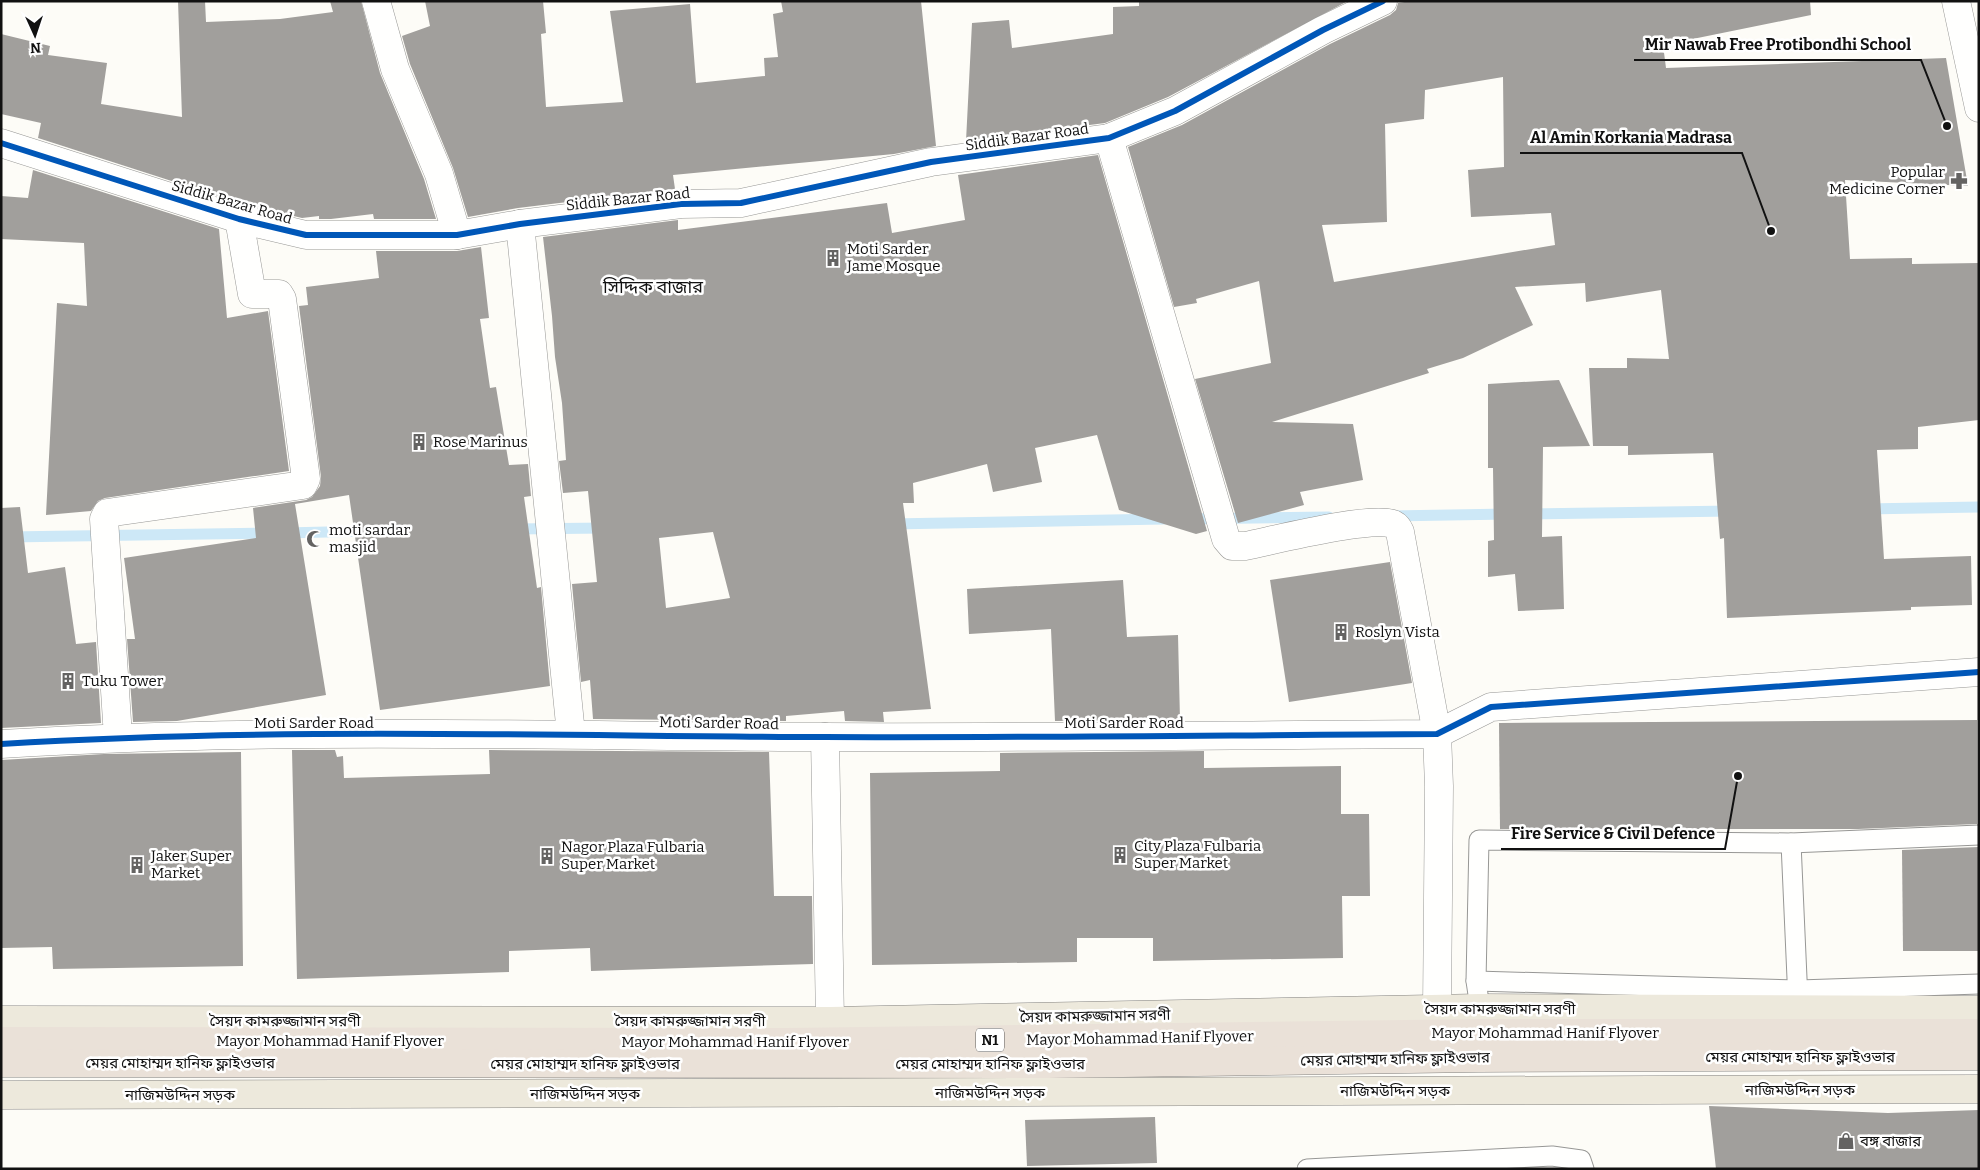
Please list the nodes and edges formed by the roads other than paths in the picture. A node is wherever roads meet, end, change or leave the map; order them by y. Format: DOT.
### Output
graph roads {
  1 [pos="376,1"];
  2 [pos="1383,1"];
  3 [pos="1956,1"];
  4 [pos="1979,108"];
  5 [pos="1109,138"];
  6 [pos="1,143"];
  7 [pos="239,219"];
  8 [pos="520,224"];
  9 [pos="458,235"];
  10 [pos="1979,672"];
  11 [pos="571,734"];
  12 [pos="1437,734"];
  13 [pos="118,737"];
  14 [pos="825,737"];
  15 [pos="1,744"];
  16 [pos="1979,835"];
  17 [pos="1791,842"];
  18 [pos="1476,981"];
  19 [pos="1979,984"];
  20 [pos="1798,999"];
  21 [pos="1480,1008"];
  22 [pos="1437,1009"];
  23 [pos="1979,1010"];
  24 [pos="1,1020"];
  25 [pos="830,1021"];
  26 [pos="1979,1033"];
  27 [pos="1,1041"];
  28 [pos="1979,1056"];
  29 [pos="1,1063"];
  30 [pos="1979,1089"];
  31 [pos="1,1095"];
  32 [pos="1307,1169"];
  33 [pos="1584,1169"];
  1 -- 9 [label="street"];
  2 -- 5 [label="street, Siddik Bazar Road"];
  3 -- 4 [label="street"];
  5 -- 8 [label="street, Siddik Bazar Road"];
  5 -- 12 [label="street"];
  6 -- 7 [label="street, Siddik Bazar Road"];
  7 -- 9 [label="street, Siddik Bazar Road"];
  7 -- 13 [label="street"];
  8 -- 9 [label="street, Siddik Bazar Road"];
  8 -- 11 [label="street"];
  10 -- 12 [label="street"];
  11 -- 13 [label="street, Moti Sarder Road"];
  11 -- 14 [label="street, Moti Sarder Road"];
  12 -- 14 [label="street, Moti Sarder Road"];
  12 -- 22 [label="street"];
  13 -- 15 [label="street, Moti Sarder Road"];
  14 -- 25 [label="street"];
  16 -- 17 [label="lane"];
  17 -- 18 [label="lane"];
  17 -- 20 [label="lane"];
  18 -- 20 [label="lane"];
  18 -- 21 [label="lane"];
  19 -- 20 [label="lane"];
  20 -- 21 [label="main road, সৈয়দ কামরুজ্জামান সরণী"];
  20 -- 23 [label="main road, সৈয়দ কামরুজ্জামান সরণী"];
  21 -- 22 [label="main road, সৈয়দ কামরুজ্জামান সরণী"];
  22 -- 25 [label="main road, সৈয়দ কামরুজ্জামান সরণী"];
  24 -- 25 [label="main road, সৈয়দ কামরুজ্জামান সরণী"];
  26 -- 27 [label="highway, Mayor Mohammad Hanif Flyover / N1"];
  28 -- 29 [label="highway, মেয়র মোহাম্মদ হানিফ ফ্লাইওভার / N1"];
  30 -- 31 [label="main road, নাজিমউদ্দিন সড়ক"];
  32 -- 33 [label="lane"];
}
